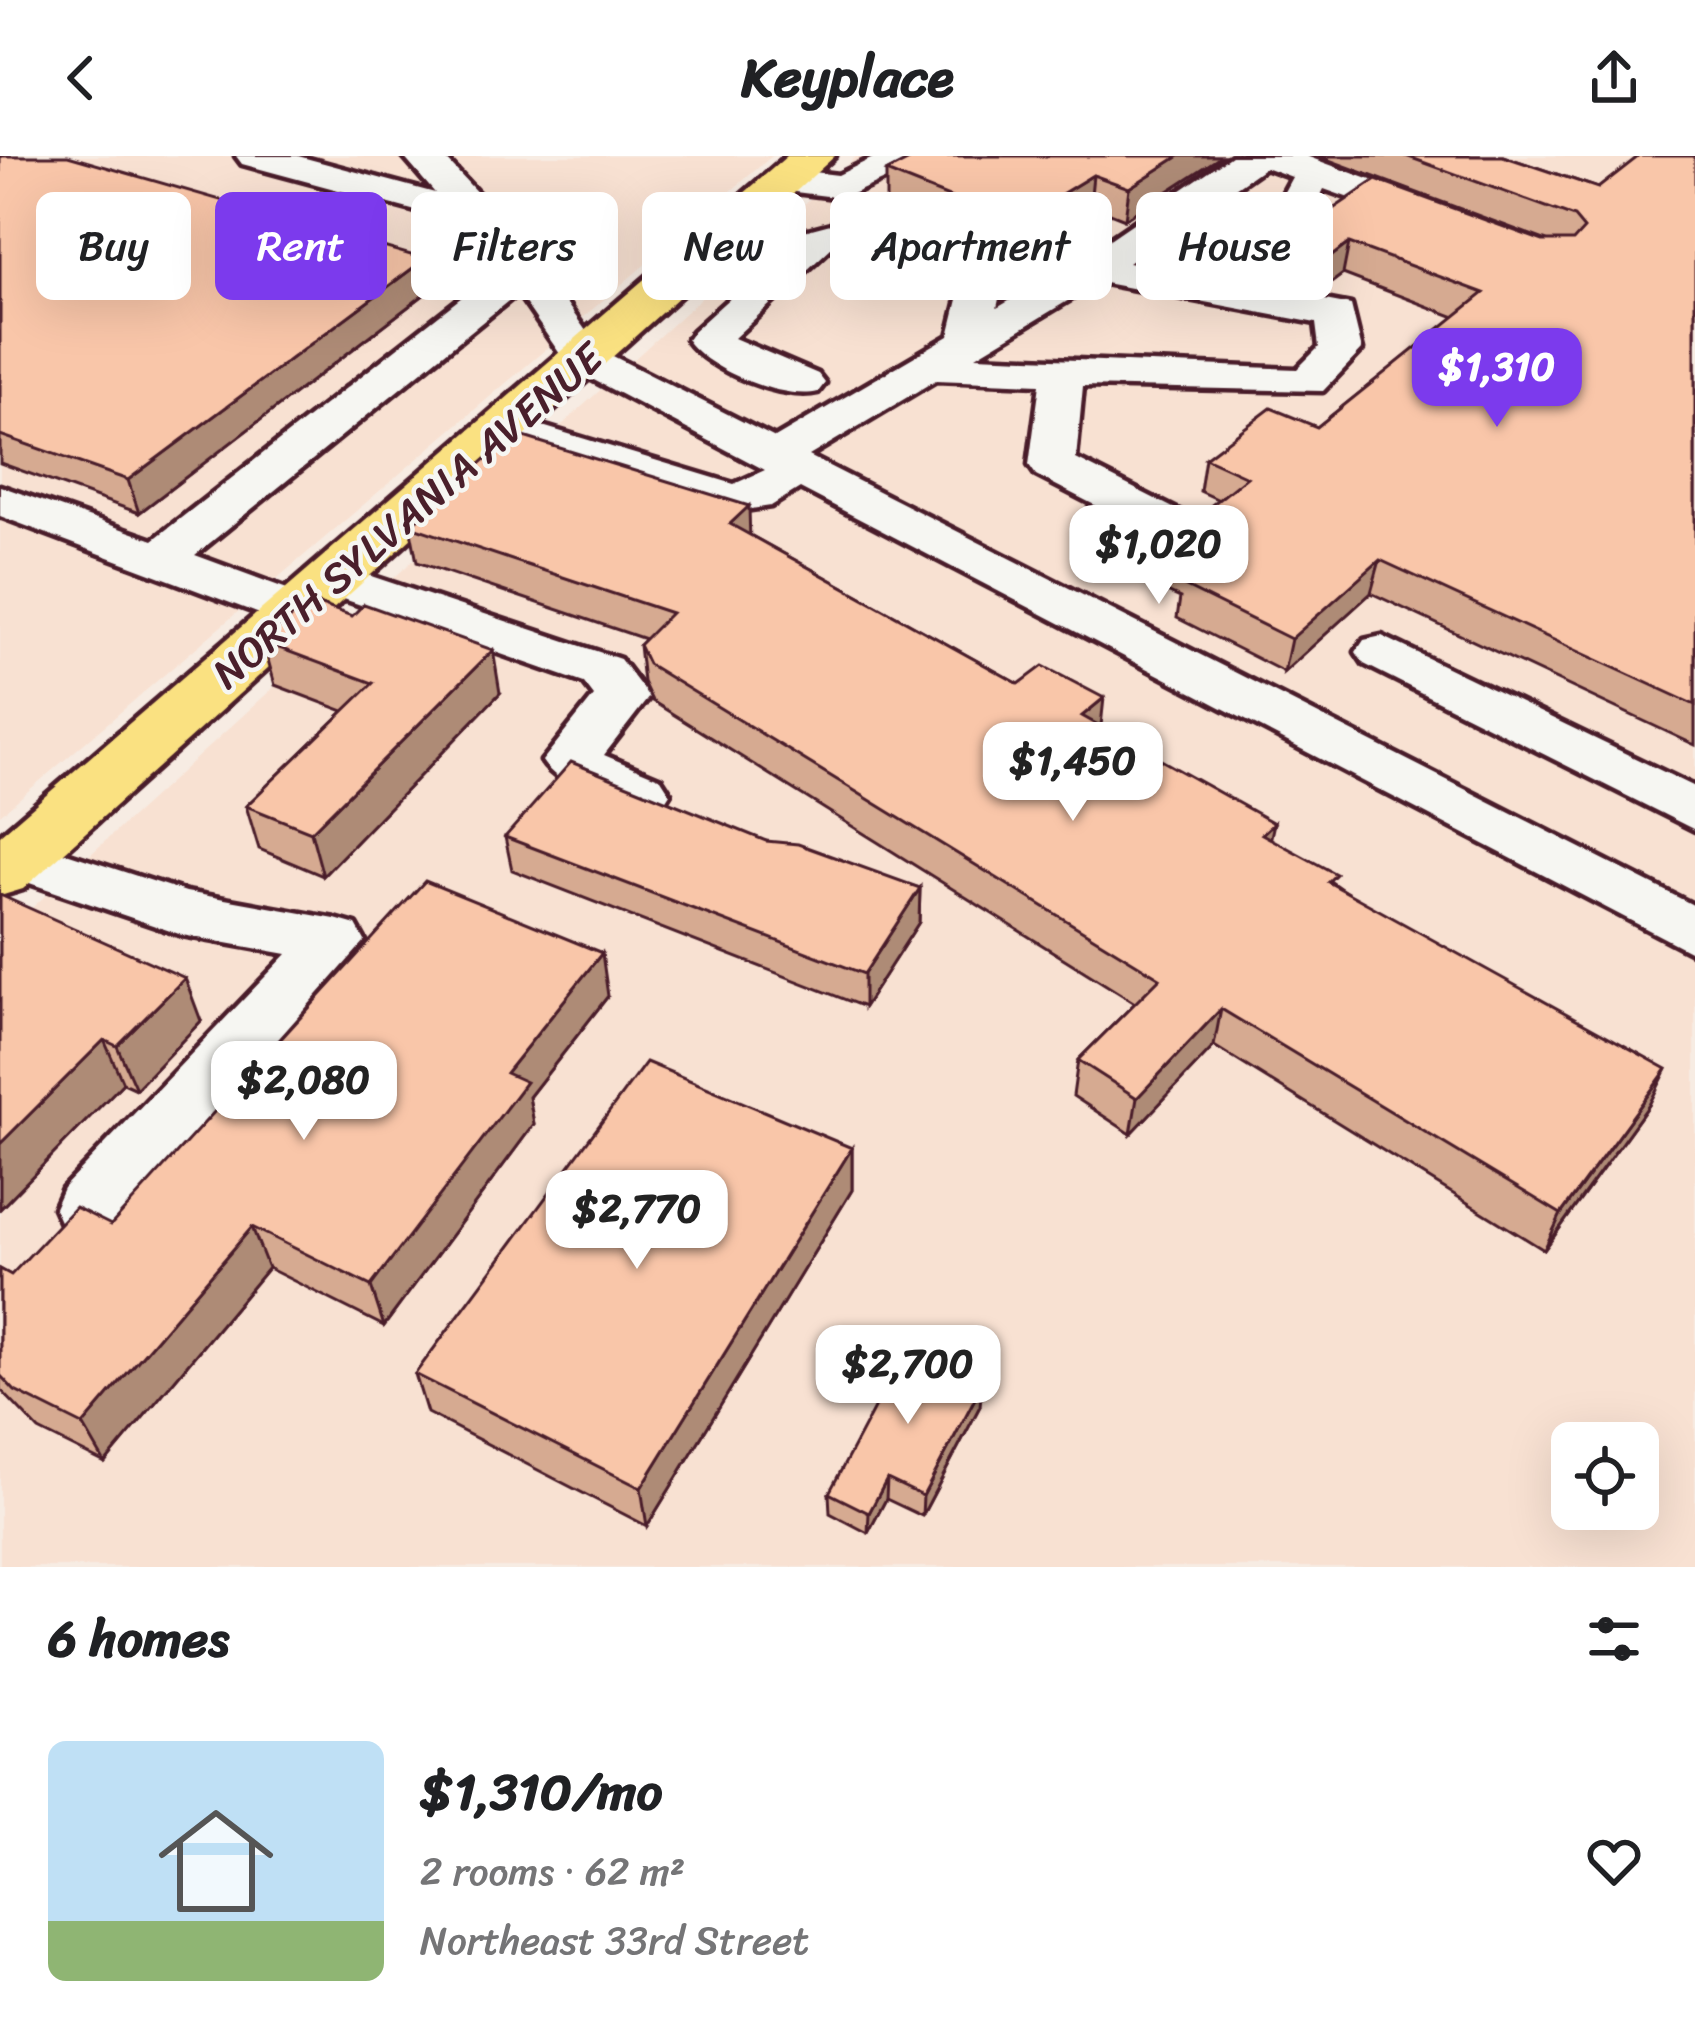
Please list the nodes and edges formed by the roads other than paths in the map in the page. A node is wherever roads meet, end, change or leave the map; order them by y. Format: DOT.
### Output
graph roads {
  1 [pos="255,156"];
  2 [pos="422,156"];
  3 [pos="907,156"];
  4 [pos="1256,156"];
  5 [pos="1271,156"];
  6 [pos="800,168"];
  7 [pos="1314,171"];
  8 [pos="456,192"];
  9 [pos="1303,192"];
  10 [pos="411,198"];
  11 [pos="1464,228"];
  12 [pos="1112,256"];
  13 [pos="484,300"];
  14 [pos="542,300"];
  15 [pos="1040,300"];
  16 [pos="1259,300"];
  17 [pos="969,342"];
  18 [pos="584,358"];
  19 [pos="927,368"];
  20 [pos="1063,373"];
  21 [pos="803,383"];
  22 [pos="506,428"];
  23 [pos="787,463"];
  24 [pos="0,500"];
  25 [pos="1174,527"];
  26 [pos="160,559"];
  27 [pos="317,595"];
  28 [pos="1382,652"];
  29 [pos="1695,811"];
  30 [pos="689,813"];
  31 [pos="9,865"];
  32 [pos="1695,932"];
  33 [pos="87,1208"];
  1 -- 10 [label="street"];
  2 -- 8 [label="street"];
  3 -- 6 [label="street"];
  4 -- 12 [label="street"];
  5 -- 7 [label="street"];
  6 -- 18 [label="main road, NORTH SYLVANIA AVENUE"];
  7 -- 9 [label="street"];
  7 -- 11 [label="street"];
  13 -- 26 [label="street"];
  14 -- 18 [label="street"];
  15 -- 17 [label="street"];
  16 -- 20 [label="street"];
  17 -- 19 [label="street"];
  17 -- 21 [label="street"];
  18 -- 22 [label="main road, NORTH SYLVANIA AVENUE"];
  18 -- 23 [label="street"];
  19 -- 20 [label="street"];
  19 -- 23 [label="street"];
  20 -- 25 [label="street"];
  22 -- 23 [label="street"];
  22 -- 27 [label="main road, NORTH SYLVANIA AVENUE"];
  23 -- 32 [label="street"];
  24 -- 26 [label="street"];
  26 -- 27 [label="street"];
  27 -- 30 [label="street"];
  27 -- 31 [label="main road, NORTH SYLVANIA AVENUE"];
  28 -- 29 [label="street"];
  31 -- 33 [label="street"];
}
